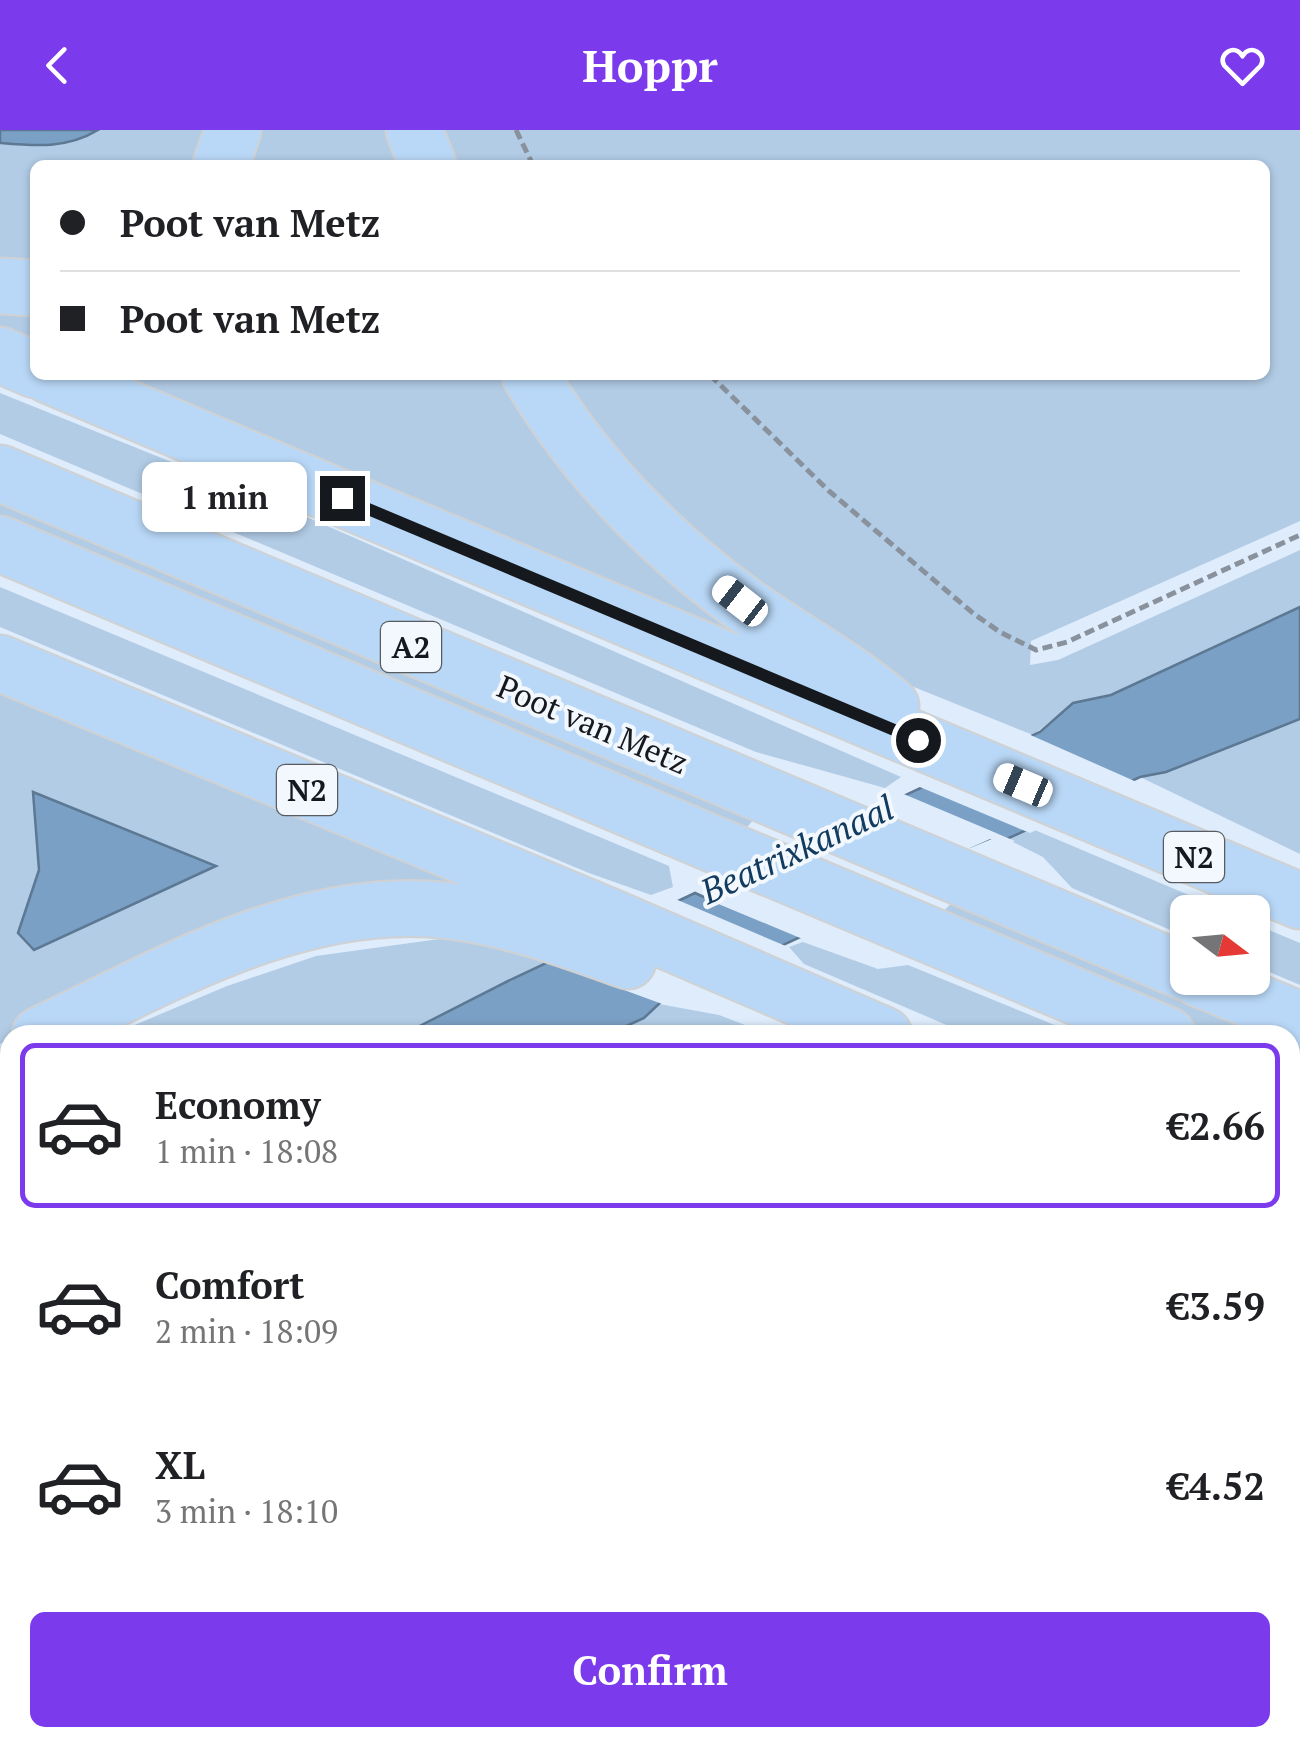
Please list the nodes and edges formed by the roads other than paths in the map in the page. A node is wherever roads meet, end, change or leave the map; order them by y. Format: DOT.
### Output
graph roads {
  1 [pos="233,130"];
  2 [pos="414,130"];
  3 [pos="223,160"];
  4 [pos="426,160"];
  5 [pos="0,286"];
  6 [pos="30,288"];
  7 [pos="0,355"];
  8 [pos="30,368"];
  9 [pos="60,380"];
  10 [pos="533,380"];
  11 [pos="0,473"];
  12 [pos="0,544"];
  13 [pos="0,663"];
  14 [pos="952,755"];
  15 [pos="1300,901"];
  16 [pos="591,929"];
  17 [pos="1170,965"];
  18 [pos="728,982"];
  19 [pos="1239,995"];
  20 [pos="1300,1020"];
  21 [pos="61,1025"];
  22 [pos="835,1025"];
  23 [pos="855,1025"];
  24 [pos="1144,1025"];
  1 -- 3 [label="highway"];
  2 -- 4 [label="highway"];
  5 -- 6 [label="highway"];
  7 -- 8 [label="highway"];
  9 -- 14 [label="highway, N2"];
  10 -- 14 [label="highway, N2"];
  11 -- 17 [label="highway, Poot van Metz / A2"];
  12 -- 24 [label="highway, Poot van Metz / A2"];
  13 -- 16 [label="highway, N2"];
  14 -- 15 [label="highway, N2"];
  16 -- 18 [label="highway, N2"];
  16 -- 21 [label="highway, N2"];
  18 -- 22 [label="highway, N2"];
  18 -- 23 [label="highway, N2"];
  19 -- 20 [label="highway"];
}
